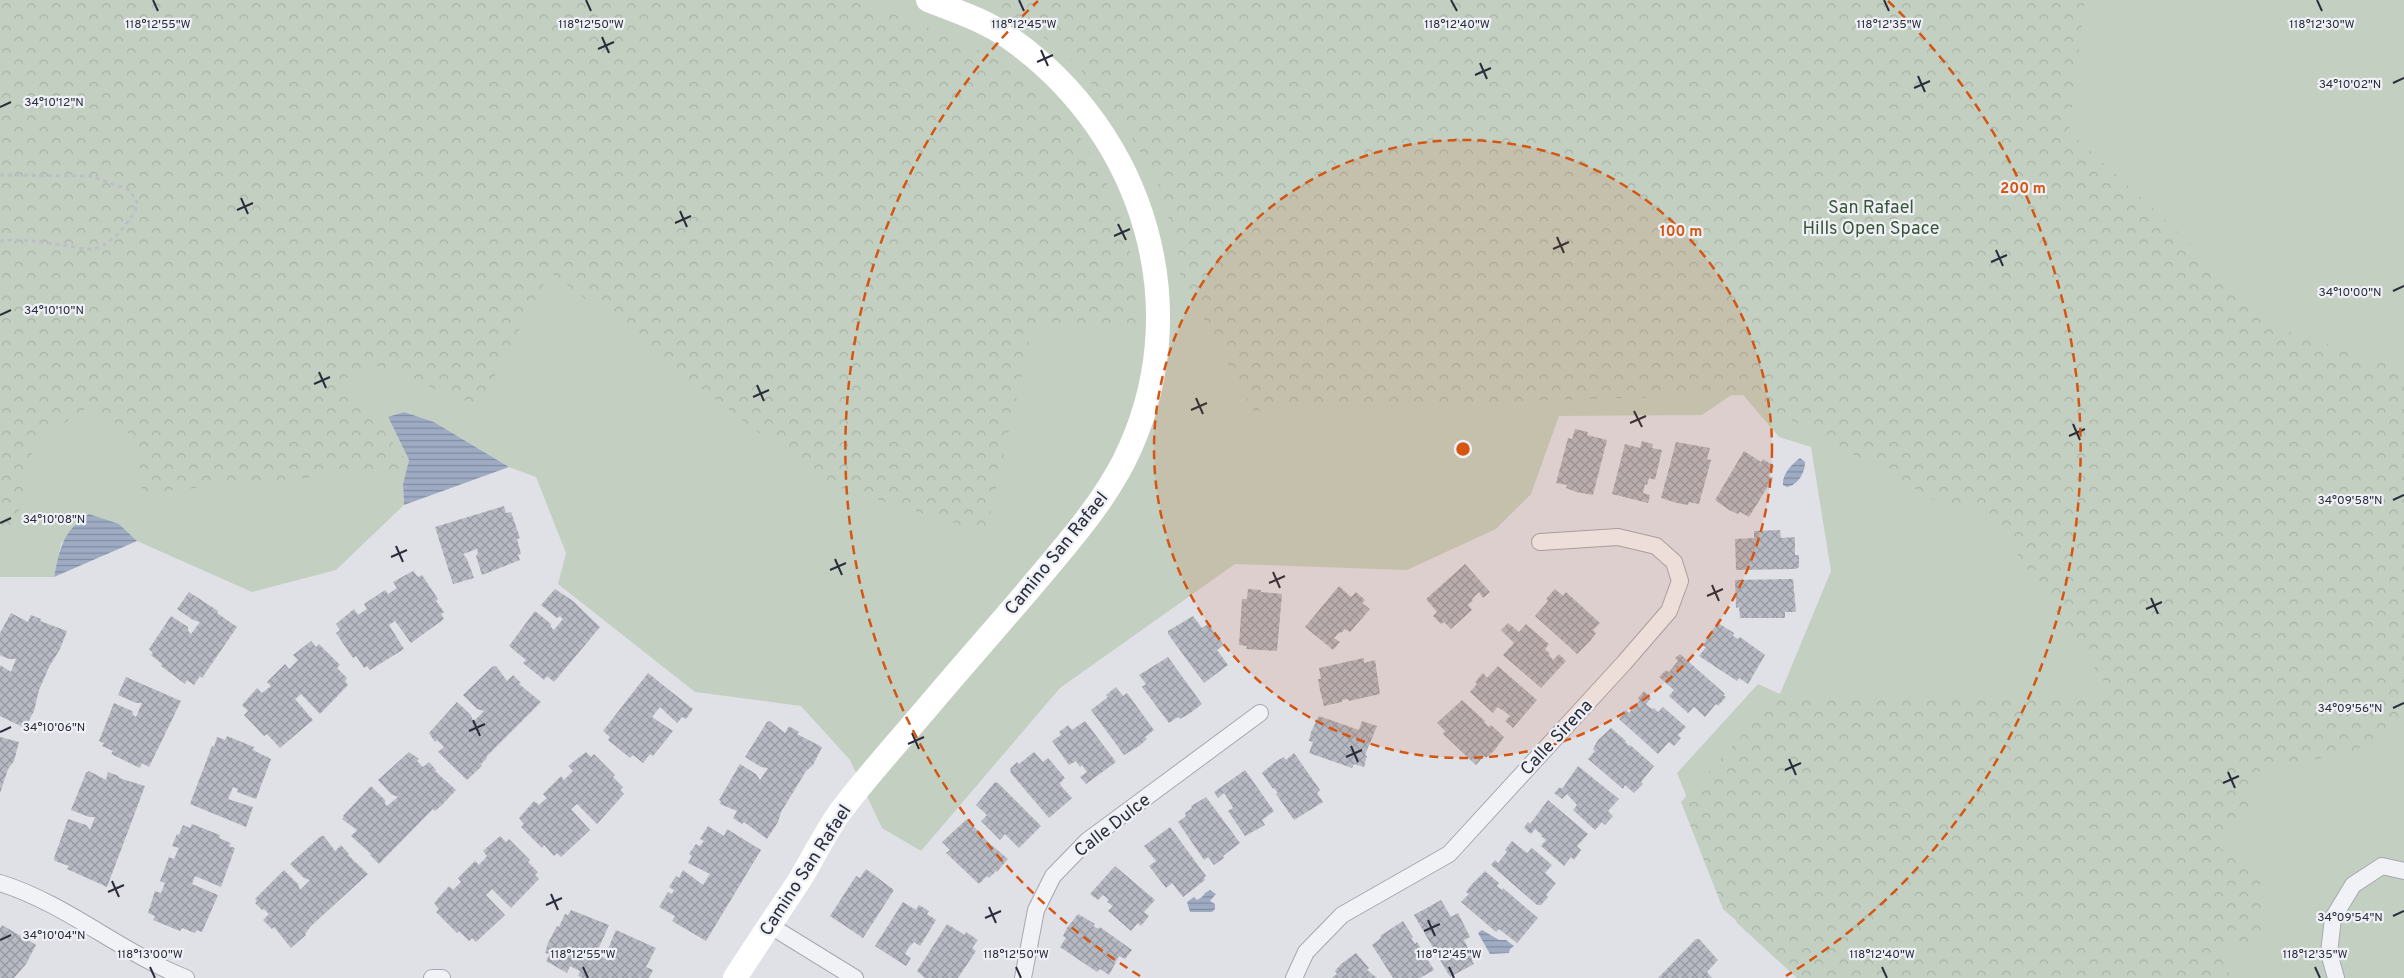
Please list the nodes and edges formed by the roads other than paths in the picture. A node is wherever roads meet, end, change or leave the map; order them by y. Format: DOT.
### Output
graph roads {
  1 [pos="928,0"];
  2 [pos="1540,542"];
  3 [pos="1260,713"];
  4 [pos="2404,871"];
  5 [pos="0,883"];
  6 [pos="769,924"];
  7 [pos="186,978"];
  8 [pos="432,978"];
  9 [pos="442,978"];
  10 [pos="735,978"];
  11 [pos="855,978"];
  12 [pos="1022,978"];
  13 [pos="1294,978"];
  14 [pos="2336,978"];
  1 -- 6 [label="street, Camino San Rafael"];
  2 -- 13 [label="street, Calle Sirena"];
  3 -- 12 [label="street, Calle Dulce"];
  4 -- 14 [label="street"];
  5 -- 7 [label="street"];
  6 -- 10 [label="street, Camino San Rafael"];
  6 -- 11 [label="street"];
  8 -- 9 [label="street"];
}
